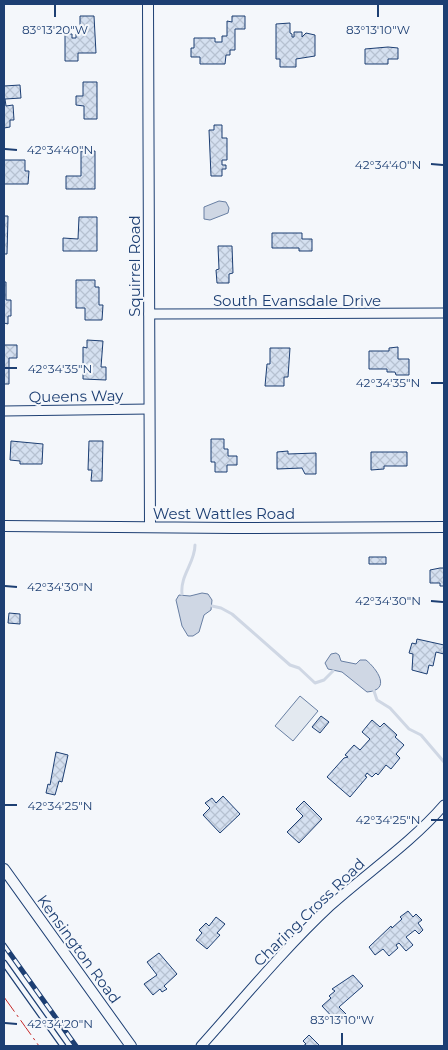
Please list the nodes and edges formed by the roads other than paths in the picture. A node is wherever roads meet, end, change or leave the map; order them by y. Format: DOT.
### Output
graph roads {
  1 [pos="148,4"];
  2 [pos="444,313"];
  3 [pos="149,314"];
  4 [pos="149,409"];
  5 [pos="4,411"];
  6 [pos="4,526"];
  7 [pos="444,527"];
  8 [pos="150,528"];
  9 [pos="444,805"];
  10 [pos="4,869"];
  11 [pos="4,963"];
  12 [pos="63,1046"];
  13 [pos="131,1046"];
  14 [pos="201,1046"];
  1 -- 3 [label="street, Squirrel Road"];
  2 -- 3 [label="street, South Evansdale Drive"];
  3 -- 4 [label="street, Squirrel Road"];
  4 -- 5 [label="street, Queens Way"];
  4 -- 8 [label="street, Squirrel Road"];
  6 -- 8 [label="street, West Wattles Road"];
  7 -- 8 [label="street, West Wattles Road"];
  9 -- 14 [label="street, Charing Cross Road"];
  10 -- 13 [label="street, Kensington Road"];
  11 -- 12 [label="lane"];
}
